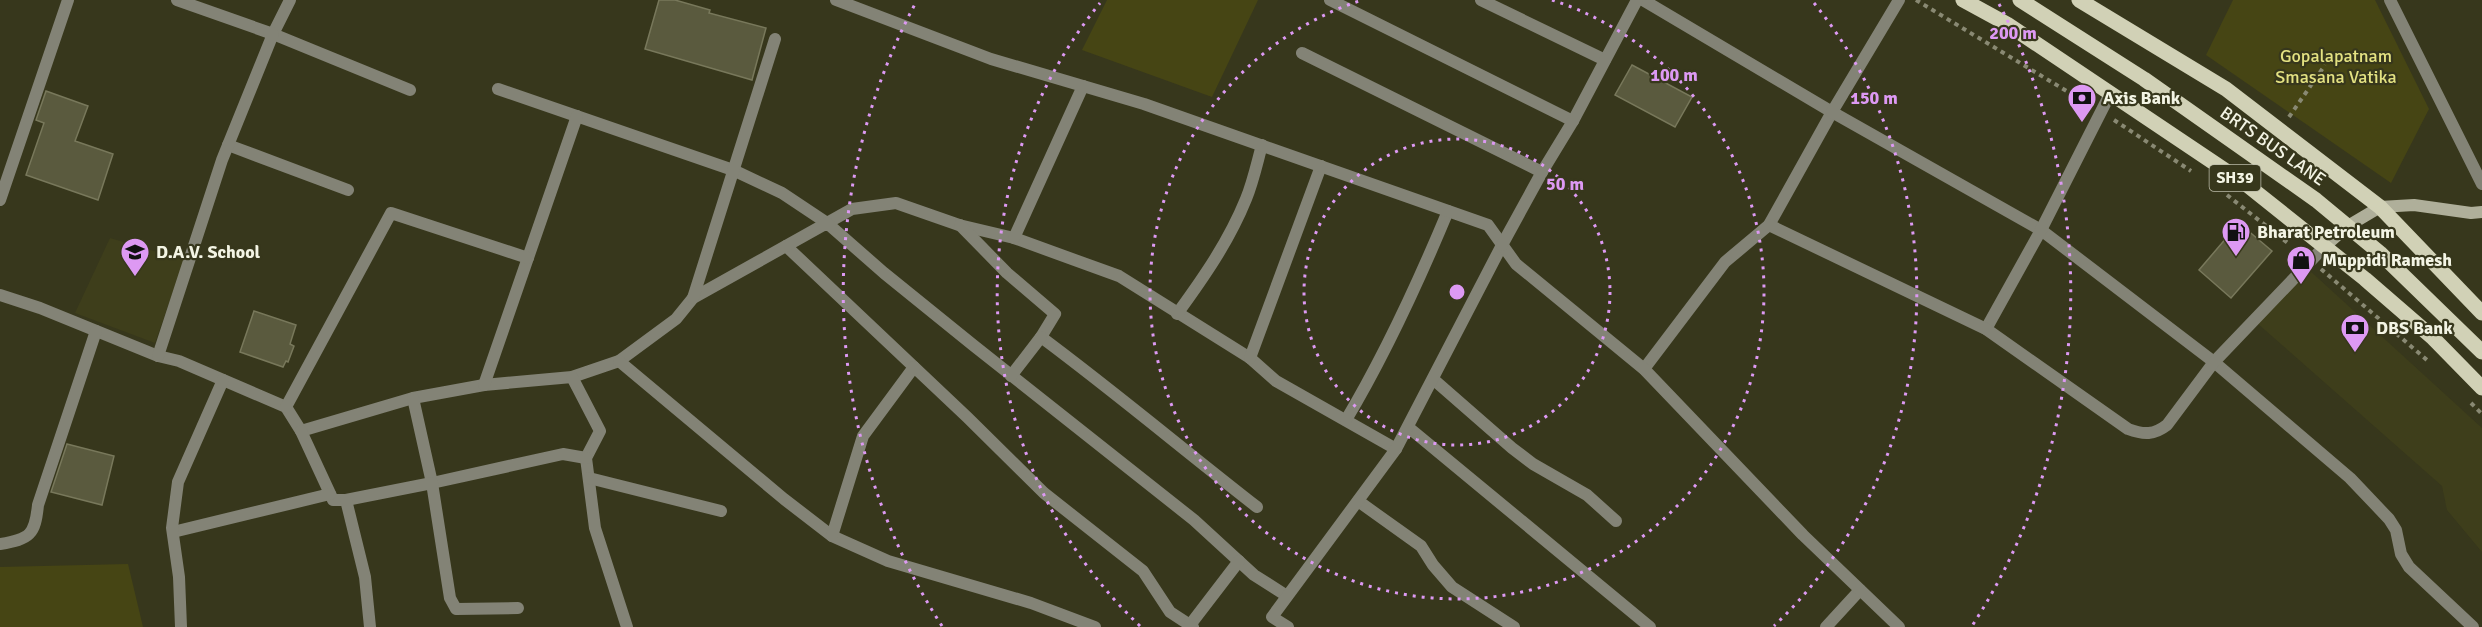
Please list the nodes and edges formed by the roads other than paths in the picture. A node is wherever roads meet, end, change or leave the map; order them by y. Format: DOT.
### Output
graph roads {
  1 [pos="68,0"];
  2 [pos="177,0"];
  3 [pos="290,0"];
  4 [pos="836,0"];
  5 [pos="1330,0"];
  6 [pos="1481,0"];
  7 [pos="1636,0"];
  8 [pos="1643,0"];
  9 [pos="1899,0"];
  10 [pos="1963,0"];
  11 [pos="2020,0"];
  12 [pos="2079,0"];
  13 [pos="2390,0"];
  14 [pos="273,34"];
  15 [pos="775,39"];
  16 [pos="1302,53"];
  17 [pos="1605,60"];
  18 [pos="1083,86"];
  19 [pos="498,89"];
  20 [pos="410,90"];
  21 [pos="2110,94"];
  22 [pos="1832,112"];
  23 [pos="577,116"];
  24 [pos="1573,121"];
  25 [pos="228,145"];
  26 [pos="1262,145"];
  27 [pos="1321,166"];
  28 [pos="733,170"];
  29 [pos="1542,172"];
  30 [pos="2482,184"];
  31 [pos="348,190"];
  32 [pos="0,200"];
  33 [pos="2380,207"];
  34 [pos="1448,211"];
  35 [pos="2482,212"];
  36 [pos="827,223"];
  37 [pos="959,225"];
  38 [pos="1769,225"];
  39 [pos="2348,226"];
  40 [pos="2042,230"];
  41 [pos="1014,238"];
  42 [pos="1502,245"];
  43 [pos="786,246"];
  44 [pos="2324,248"];
  45 [pos="528,258"];
  46 [pos="0,295"];
  47 [pos="693,298"];
  48 [pos="2482,313"];
  49 [pos="1177,314"];
  50 [pos="1986,329"];
  51 [pos="96,331"];
  52 [pos="1041,337"];
  53 [pos="2482,352"];
  54 [pos="159,356"];
  55 [pos="1250,358"];
  56 [pos="619,361"];
  57 [pos="2214,362"];
  58 [pos="914,368"];
  59 [pos="1644,369"];
  60 [pos="1011,376"];
  61 [pos="572,377"];
  62 [pos="1433,379"];
  63 [pos="223,380"];
  64 [pos="484,385"];
  65 [pos="2482,388"];
  66 [pos="413,398"];
  67 [pos="286,407"];
  68 [pos="1346,420"];
  69 [pos="1408,427"];
  70 [pos="301,431"];
  71 [pos="1396,449"];
  72 [pos="586,458"];
  73 [pos="589,478"];
  74 [pos="432,483"];
  75 [pos="330,494"];
  76 [pos="346,500"];
  77 [pos="1358,501"];
  78 [pos="1257,507"];
  79 [pos="721,511"];
  80 [pos="1616,521"];
  81 [pos="172,532"];
  82 [pos="832,536"];
  83 [pos="0,544"];
  84 [pos="1239,561"];
  85 [pos="1860,590"];
  86 [pos="1287,596"];
  87 [pos="518,608"];
  88 [pos="1191,626"];
  89 [pos="181,627"];
  90 [pos="370,627"];
  91 [pos="627,627"];
  92 [pos="1095,627"];
  93 [pos="1288,627"];
  94 [pos="1514,627"];
  95 [pos="1650,627"];
  96 [pos="1826,627"];
  97 [pos="1899,627"];
  98 [pos="2473,627"];
  1 -- 32 [label="street"];
  2 -- 14 [label="street"];
  3 -- 14 [label="street"];
  4 -- 18 [label="street"];
  5 -- 24 [label="street"];
  6 -- 17 [label="street"];
  7 -- 17 [label="street"];
  8 -- 22 [label="street"];
  9 -- 22 [label="street"];
  10 -- 21 [label="main road, SH39"];
  11 -- 39 [label="main road, BRTS BUS LANE"];
  12 -- 33 [label="main road"];
  13 -- 30 [label="street"];
  14 -- 20 [label="street"];
  14 -- 25 [label="street"];
  15 -- 28 [label="street"];
  16 -- 29 [label="street"];
  17 -- 24 [label="street"];
  18 -- 26 [label="street"];
  18 -- 41 [label="street"];
  19 -- 23 [label="street"];
  21 -- 40 [label="street"];
  21 -- 44 [label="main road, SH39"];
  22 -- 38 [label="street"];
  22 -- 40 [label="street"];
  23 -- 28 [label="street"];
  23 -- 45 [label="street"];
  24 -- 29 [label="street"];
  25 -- 31 [label="street"];
  25 -- 54 [label="street"];
  26 -- 27 [label="street"];
  26 -- 49 [label="street"];
  27 -- 34 [label="street"];
  27 -- 55 [label="street"];
  28 -- 36 [label="street"];
  28 -- 47 [label="street"];
  29 -- 42 [label="street"];
  33 -- 35 [label="main road"];
  33 -- 39 [label="main road"];
  33 -- 48 [label="main road"];
  34 -- 42 [label="street"];
  34 -- 68 [label="street"];
  36 -- 37 [label="street"];
  36 -- 43 [label="street"];
  36 -- 60 [label="street"];
  37 -- 41 [label="street"];
  37 -- 52 [label="street"];
  38 -- 50 [label="street"];
  38 -- 59 [label="street"];
  39 -- 44 [label="main road"];
  39 -- 53 [label="main road, BRTS BUS LANE"];
  40 -- 50 [label="street"];
  40 -- 57 [label="street"];
  41 -- 49 [label="street"];
  42 -- 59 [label="street"];
  42 -- 62 [label="street"];
  43 -- 47 [label="street"];
  43 -- 58 [label="street"];
  44 -- 57 [label="street"];
  44 -- 65 [label="main road, SH39"];
  45 -- 64 [label="street"];
  45 -- 67 [label="street"];
  46 -- 51 [label="street"];
  47 -- 56 [label="street"];
  49 -- 55 [label="street"];
  50 -- 57 [label="street"];
  51 -- 54 [label="street"];
  51 -- 83 [label="street"];
  52 -- 60 [label="street"];
  52 -- 78 [label="street"];
  54 -- 63 [label="street"];
  55 -- 68 [label="street"];
  56 -- 61 [label="street"];
  56 -- 82 [label="street"];
  57 -- 98 [label="street"];
  58 -- 82 [label="street"];
  58 -- 88 [label="street"];
  59 -- 85 [label="street"];
  60 -- 84 [label="street"];
  61 -- 64 [label="street"];
  61 -- 72 [label="street"];
  62 -- 69 [label="street"];
  62 -- 80 [label="street"];
  63 -- 67 [label="street"];
  63 -- 81 [label="street"];
  64 -- 66 [label="street"];
  66 -- 70 [label="street"];
  66 -- 74 [label="street"];
  67 -- 70 [label="street"];
  68 -- 71 [label="street"];
  69 -- 71 [label="street"];
  69 -- 95 [label="street"];
  70 -- 75 [label="street"];
  71 -- 77 [label="street"];
  72 -- 73 [label="street"];
  72 -- 74 [label="street"];
  73 -- 79 [label="street"];
  73 -- 91 [label="street"];
  74 -- 76 [label="street"];
  74 -- 87 [label="street"];
  75 -- 76 [label="street"];
  75 -- 81 [label="street"];
  76 -- 90 [label="street"];
  77 -- 86 [label="street"];
  77 -- 94 [label="street"];
  81 -- 89 [label="street"];
  82 -- 92 [label="street"];
  84 -- 86 [label="street"];
  84 -- 88 [label="street"];
  85 -- 96 [label="street"];
  85 -- 97 [label="street"];
  86 -- 93 [label="street"];
}
